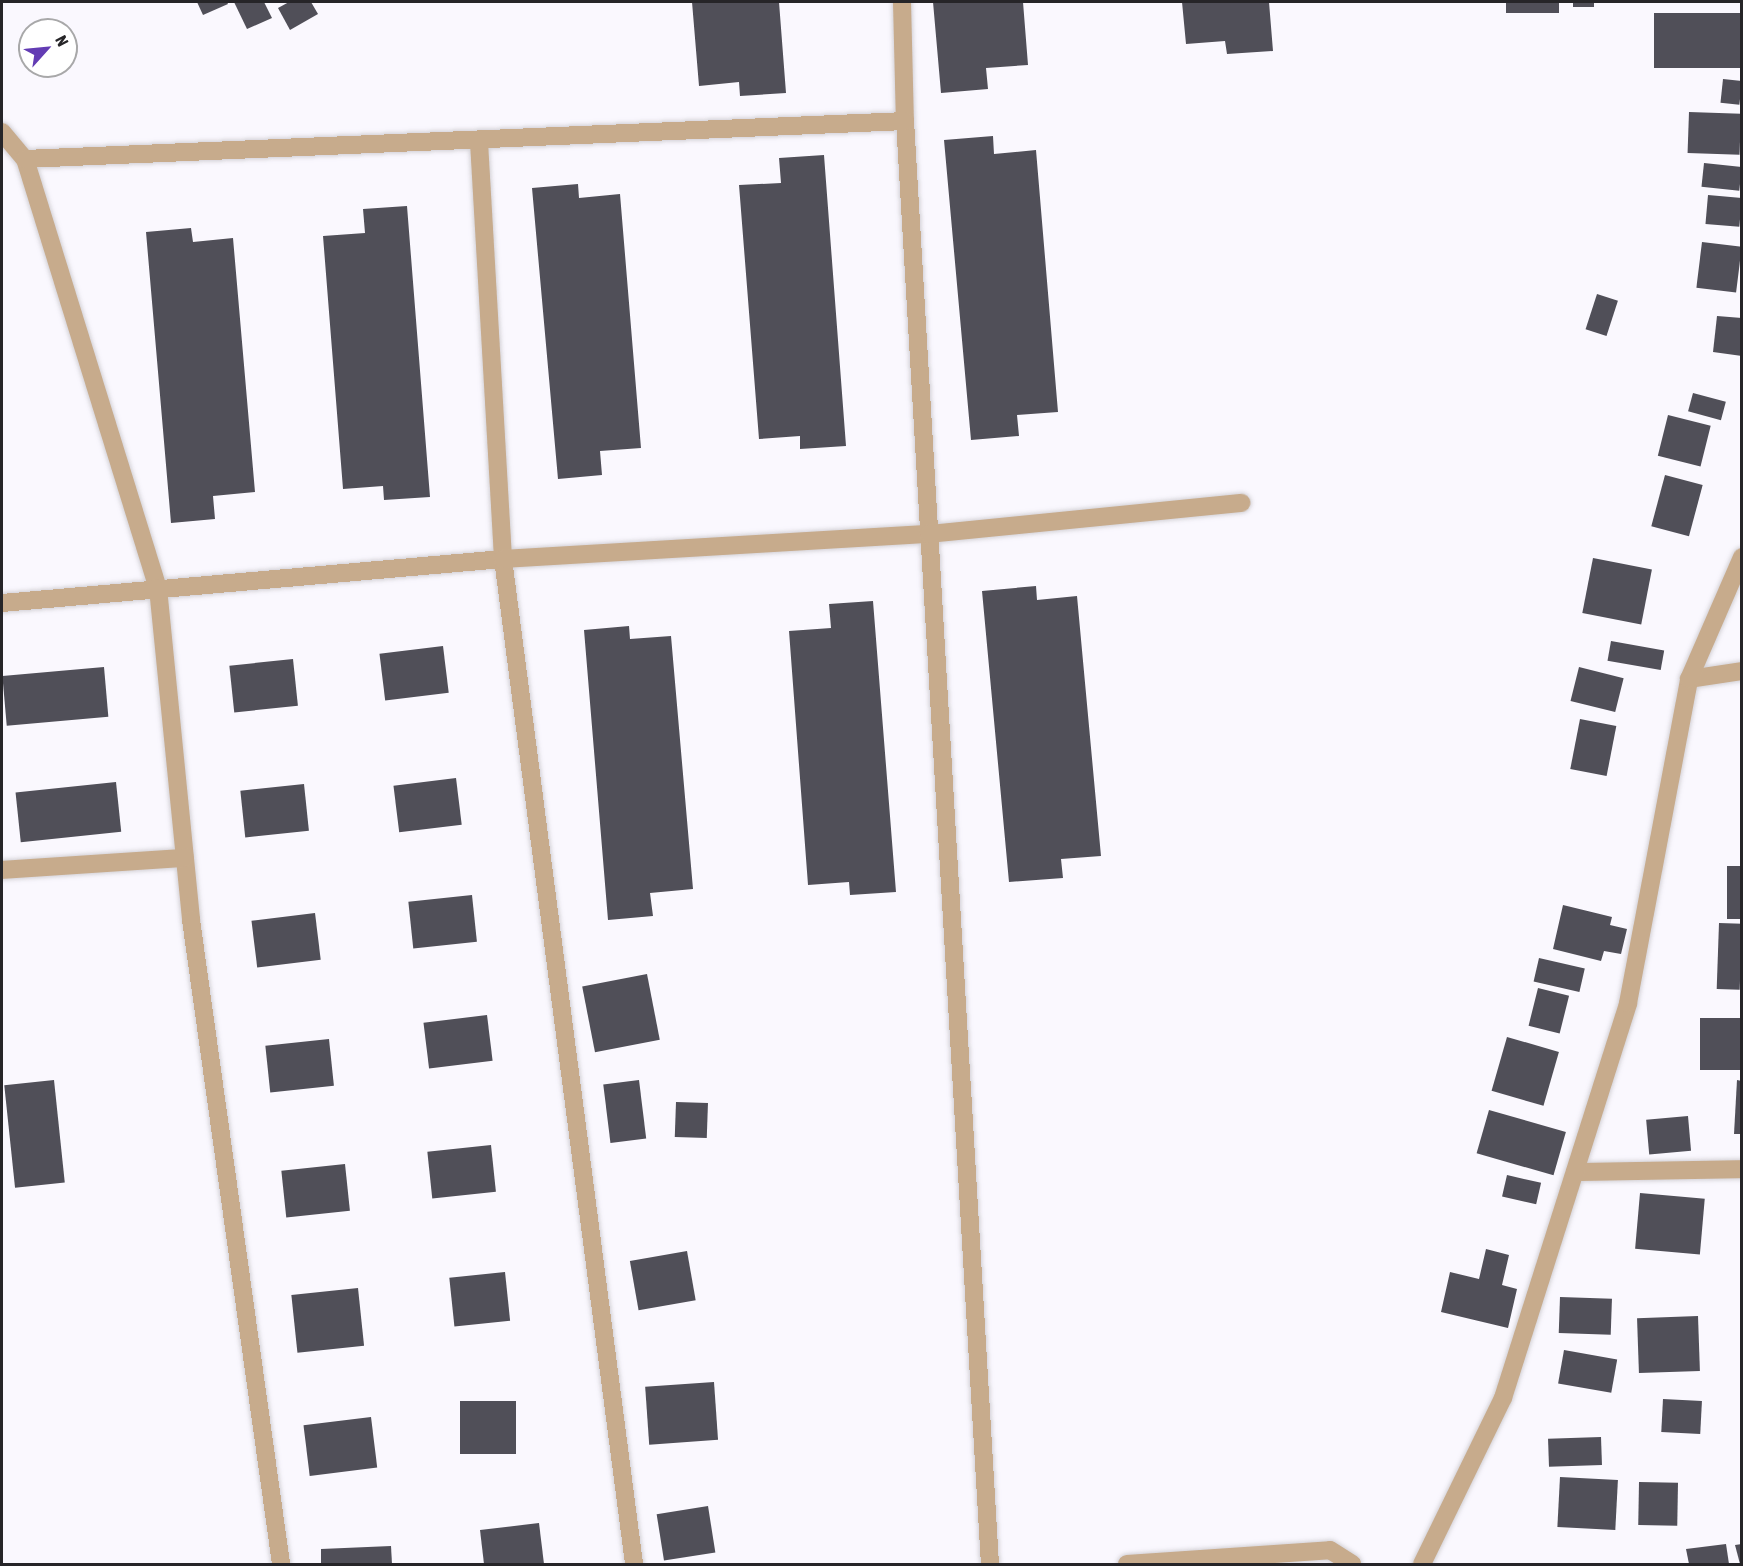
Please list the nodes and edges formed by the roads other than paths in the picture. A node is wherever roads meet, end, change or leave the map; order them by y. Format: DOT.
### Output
graph roads {
  1 [pos="902,2"];
  2 [pos="905,121"];
  3 [pos="2,132"];
  4 [pos="478,142"];
  5 [pos="25,159"];
  6 [pos="1241,503"];
  7 [pos="929,534"];
  8 [pos="1742,557"];
  9 [pos="503,559"];
  10 [pos="158,588"];
  11 [pos="2,603"];
  12 [pos="1742,671"];
  13 [pos="1689,679"];
  14 [pos="185,858"];
  15 [pos="2,870"];
  16 [pos="1742,1169"];
  17 [pos="1575,1172"];
  18 [pos="281,1564"];
  19 [pos="633,1564"];
  20 [pos="990,1564"];
  21 [pos="1127,1564"];
  22 [pos="1352,1564"];
  23 [pos="1422,1564"];
  1 -- 2 [label="street"];
  2 -- 4 [label="street"];
  2 -- 7 [label="street"];
  3 -- 5 [label="street"];
  4 -- 5 [label="street"];
  4 -- 9 [label="street"];
  5 -- 10 [label="street"];
  6 -- 7 [label="street"];
  7 -- 9 [label="street"];
  7 -- 20 [label="street"];
  8 -- 13 [label="street"];
  9 -- 10 [label="street"];
  9 -- 19 [label="street"];
  10 -- 11 [label="street"];
  10 -- 14 [label="street"];
  12 -- 13 [label="street"];
  13 -- 17 [label="street"];
  14 -- 15 [label="street"];
  14 -- 18 [label="street"];
  16 -- 17 [label="street"];
  17 -- 23 [label="street"];
  21 -- 22 [label="street"];
}
